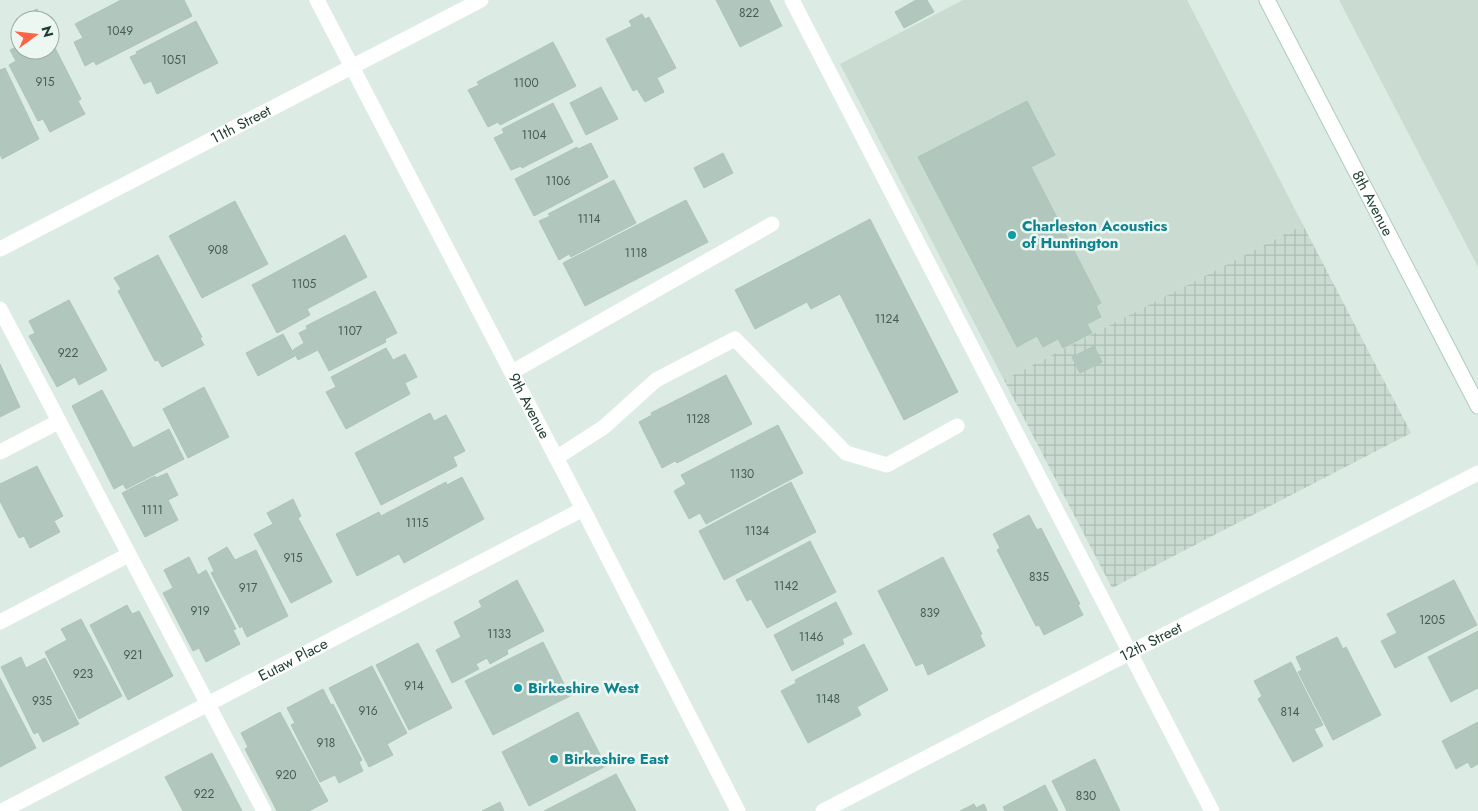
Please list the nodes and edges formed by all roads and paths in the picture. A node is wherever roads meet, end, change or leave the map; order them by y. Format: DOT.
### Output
graph roads {
  1 [pos="318,0"];
  2 [pos="481,0"];
  3 [pos="792,0"];
  4 [pos="1267,0"];
  5 [pos="352,67"];
  6 [pos="772,224"];
  7 [pos="0,249"];
  8 [pos="0,309"];
  9 [pos="512,372"];
  10 [pos="1478,406"];
  11 [pos="58,422"];
  12 [pos="957,426"];
  13 [pos="0,452"];
  14 [pos="556,458"];
  15 [pos="1478,473"];
  16 [pos="584,509"];
  17 [pos="128,555"];
  18 [pos="0,622"];
  19 [pos="1131,652"];
  20 [pos="207,705"];
  21 [pos="2,811"];
  22 [pos="264,811"];
  23 [pos="738,811"];
  24 [pos="823,811"];
  25 [pos="1212,811"];
  1 -- 5 [label="street, 9th Avenue"];
  2 -- 5 [label="street, 11th Street"];
  3 -- 19 [label="street"];
  4 -- 10 [label="street, 8th Avenue"];
  5 -- 7 [label="street, 11th Street"];
  5 -- 9 [label="street, 9th Avenue"];
  6 -- 9 [label="street"];
  8 -- 11 [label="street"];
  9 -- 14 [label="street, 9th Avenue"];
  11 -- 13 [label="street"];
  11 -- 17 [label="street"];
  12 -- 14 [label="street"];
  14 -- 16 [label="street, 9th Avenue"];
  15 -- 19 [label="street, 12th Street"];
  16 -- 20 [label="street, Eutaw Place"];
  16 -- 23 [label="street, 9th Avenue"];
  17 -- 18 [label="street"];
  17 -- 20 [label="street"];
  19 -- 24 [label="street, 12th Street"];
  19 -- 25 [label="street"];
  20 -- 21 [label="street, Eutaw Place"];
  20 -- 22 [label="street"];
}
